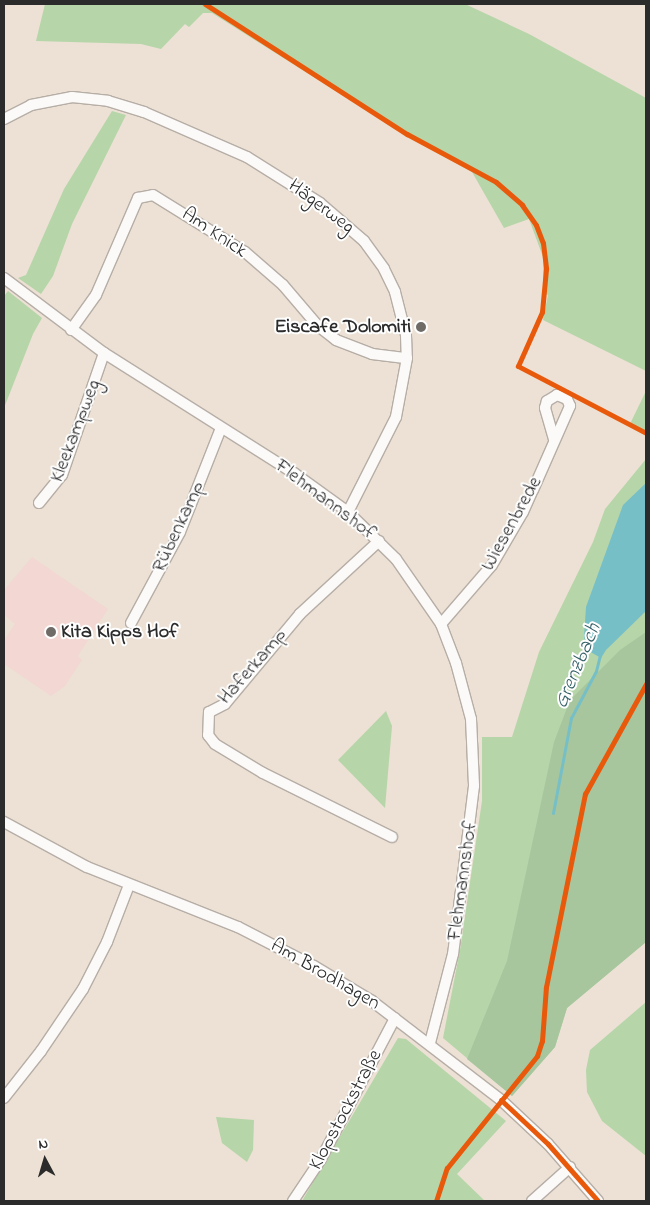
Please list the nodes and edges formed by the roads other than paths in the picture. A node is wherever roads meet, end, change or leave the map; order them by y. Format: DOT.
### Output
graph roads {
  1 [pos="4,119"];
  2 [pos="4,278"];
  3 [pos="72,330"];
  4 [pos="104,353"];
  5 [pos="406,358"];
  6 [pos="221,428"];
  7 [pos="554,440"];
  8 [pos="39,503"];
  9 [pos="348,512"];
  10 [pos="379,541"];
  11 [pos="131,623"];
  12 [pos="441,624"];
  13 [pos="4,822"];
  14 [pos="392,837"];
  15 [pos="130,885"];
  16 [pos="396,1018"];
  17 [pos="430,1044"];
  18 [pos="4,1098"];
  19 [pos="570,1167"];
  20 [pos="293,1201"];
  21 [pos="532,1201"];
  22 [pos="598,1201"];
  1 -- 5 [label="street, Hägerweg"];
  2 -- 3 [label="street, Flehmannshof"];
  3 -- 4 [label="street, Flehmannshof"];
  3 -- 5 [label="street, Am Knick"];
  4 -- 6 [label="street, Flehmannshof"];
  4 -- 8 [label="street, Kleekampweg"];
  5 -- 9 [label="street, Hägerweg"];
  6 -- 9 [label="street, Flehmannshof"];
  6 -- 11 [label="street, Rübenkamp"];
  7 -- 12 [label="street, Wiesenbrede"];
  9 -- 10 [label="street, Flehmannshof"];
  10 -- 12 [label="street, Flehmannshof"];
  10 -- 14 [label="street, Haferkamp"];
  12 -- 17 [label="street, Flehmannshof"];
  13 -- 15 [label="street, Am Brodhagen"];
  15 -- 16 [label="street, Am Brodhagen"];
  15 -- 18 [label="street"];
  16 -- 17 [label="street, Am Brodhagen"];
  16 -- 20 [label="street, Klopstockstraße"];
  17 -- 19 [label="street, Am Brodhagen"];
  19 -- 21 [label="street"];
  19 -- 22 [label="street, Am Brodhagen"];
}
